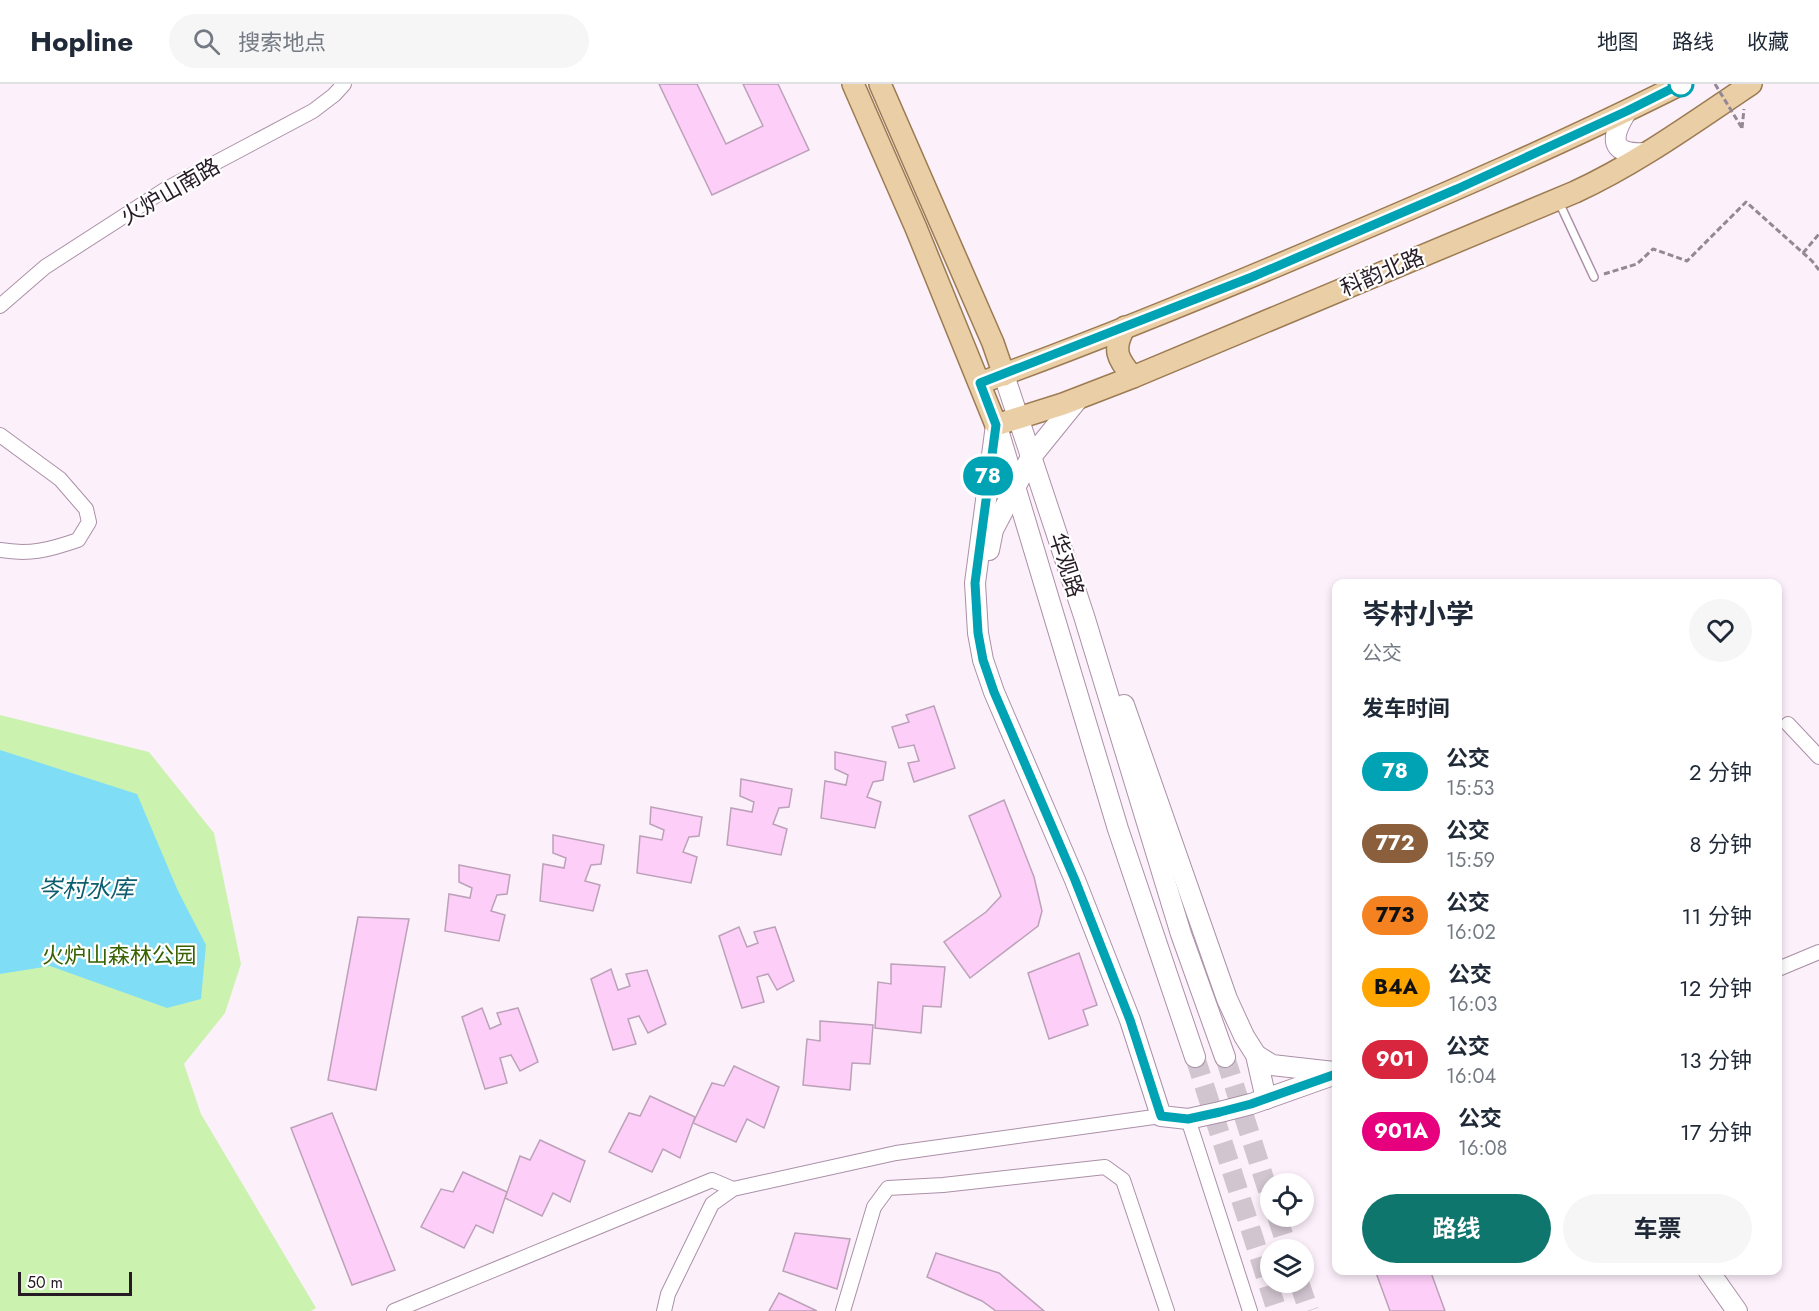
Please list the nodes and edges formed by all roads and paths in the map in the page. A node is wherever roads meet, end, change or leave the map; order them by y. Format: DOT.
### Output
graph roads {
  1 [pos="344,84"];
  2 [pos="852,84"];
  3 [pos="880,84"];
  4 [pos="1681,84"];
  5 [pos="1715,84"];
  6 [pos="1751,84"];
  7 [pos="1627,111"];
  8 [pos="1742,128"];
  9 [pos="1647,153"];
  10 [pos="1558,199"];
  11 [pos="1819,234"];
  12 [pos="1803,253"];
  13 [pos="1819,270"];
  14 [pos="1594,277"];
  15 [pos="0,306"];
  16 [pos="1125,327"];
  17 [pos="1004,375"];
  18 [pos="1133,377"];
  19 [pos="980,383"];
  20 [pos="1078,399"];
  21 [pos="1018,418"];
  22 [pos="996,425"];
  23 [pos="0,435"];
  24 [pos="1031,457"];
  25 [pos="1015,488"];
  26 [pos="0,550"];
  27 [pos="1078,596"];
  28 [pos="983,660"];
  29 [pos="1788,724"];
  30 [pos="1819,757"];
  31 [pos="1819,952"];
  32 [pos="1782,967"];
  33 [pos="1256,1055"];
  34 [pos="1195,1057"];
  35 [pos="1225,1057"];
  36 [pos="1332,1072"];
  37 [pos="1332,1074"];
  38 [pos="1266,1099"];
  39 [pos="1161,1116"];
  40 [pos="1188,1119"];
  41 [pos="733,1189"];
  42 [pos="1712,1275"];
  43 [pos="394,1311"];
  44 [pos="664,1311"];
  45 [pos="843,1311"];
  46 [pos="1167,1311"];
  47 [pos="1250,1311"];
  48 [pos="1737,1311"];
  1 -- 15 [label="street, 火炉山南路"];
  2 -- 19 [label="main road, 华观路"];
  3 -- 17 [label="main road, 华观路"];
  4 -- 7 [label="main road, 科韵北路"];
  5 -- 8 [label="path, bridge"];
  6 -- 9 [label="main road, 科韵北路"];
  7 -- 9 [label="street"];
  7 -- 16 [label="main road, 科韵北路"];
  9 -- 10 [label="main road, 科韵北路"];
  10 -- 14 [label="lane"];
  10 -- 18 [label="main road, 科韵北路"];
  11 -- 12 [label="path"];
  12 -- 13 [label="path"];
  12 -- 14 [label="path"];
  16 -- 17 [label="main road, 科韵北路"];
  16 -- 18 [label="main road"];
  17 -- 19 [label="main road, 科韵北路"];
  17 -- 21 [label="street, 华观路"];
  18 -- 20 [label="main road, 科韵北路"];
  19 -- 22 [label="main road, 华观路"];
  20 -- 21 [label="main road, 科韵北路"];
  20 -- 24 [label="street"];
  21 -- 22 [label="main road, 科韵北路"];
  21 -- 24 [label="street, 华观路"];
  22 -- 25 [label="street, 华观路"];
  22 -- 28 [label="street"];
  23 -- 26 [label="street"];
  24 -- 25 [label="street"];
  24 -- 27 [label="street, 华观路"];
  25 -- 28 [label="street"];
  25 -- 34 [label="street, 华观路"];
  27 -- 33 [label="street"];
  27 -- 35 [label="street, 华观路"];
  28 -- 39 [label="street"];
  29 -- 30 [label="street"];
  31 -- 32 [label="street"];
  33 -- 36 [label="street"];
  33 -- 38 [label="street"];
  37 -- 38 [label="street"];
  38 -- 40 [label="street"];
  39 -- 40 [label="street"];
  39 -- 41 [label="street"];
  40 -- 47 [label="street"];
  41 -- 43 [label="street"];
  41 -- 44 [label="street"];
  42 -- 48 [label="street"];
  45 -- 46 [label="street"];
}
